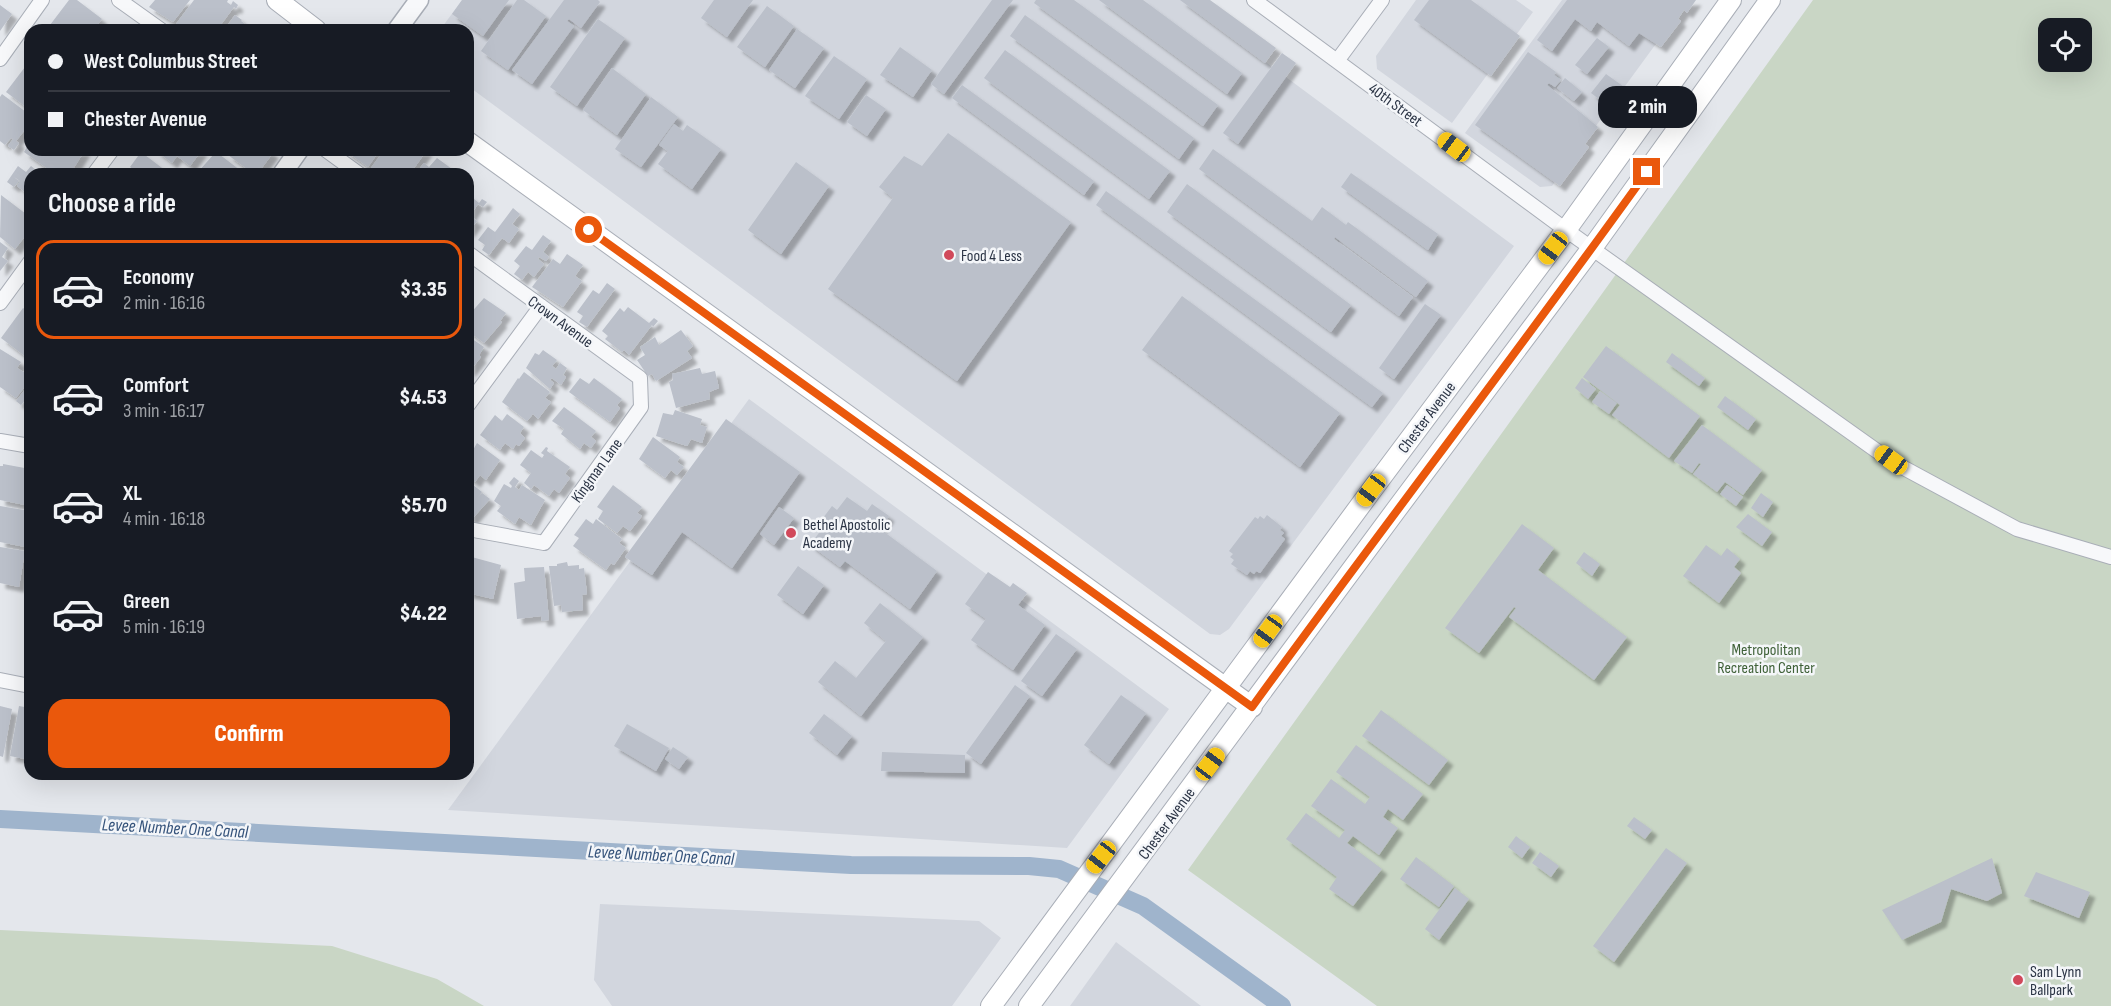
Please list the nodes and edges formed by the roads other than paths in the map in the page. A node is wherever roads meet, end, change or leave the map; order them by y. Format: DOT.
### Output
graph roads {
  1 [pos="42,0"];
  2 [pos="119,0"];
  3 [pos="277,0"];
  4 [pos="419,0"];
  5 [pos="1254,0"];
  6 [pos="1382,0"];
  7 [pos="1731,0"];
  8 [pos="1770,0"];
  9 [pos="25,24"];
  10 [pos="153,24"];
  11 [pos="308,24"];
  12 [pos="401,24"];
  13 [pos="24,25"];
  14 [pos="0,59"];
  15 [pos="1337,61"];
  16 [pos="474,146"];
  17 [pos="334,156"];
  18 [pos="351,168"];
  19 [pos="1566,230"];
  20 [pos="1592,249"];
  21 [pos="474,257"];
  22 [pos="24,270"];
  23 [pos="0,303"];
  24 [pos="541,306"];
  25 [pos="642,396"];
  26 [pos="474,397"];
  27 [pos="0,441"];
  28 [pos="24,445"];
  29 [pos="474,530"];
  30 [pos="2111,557"];
  31 [pos="0,680"];
  32 [pos="24,685"];
  33 [pos="1226,688"];
  34 [pos="1252,707"];
  35 [pos="991,1006"];
  36 [pos="1029,1006"];
  1 -- 9 [label="street"];
  2 -- 10 [label="street"];
  3 -- 11 [label="main road"];
  4 -- 12 [label="street"];
  5 -- 15 [label="street, 40th Street"];
  6 -- 15 [label="street"];
  7 -- 19 [label="main road, Chester Avenue"];
  8 -- 20 [label="main road, Chester Avenue"];
  13 -- 14 [label="street"];
  15 -- 19 [label="street, 40th Street"];
  16 -- 33 [label="main road"];
  17 -- 18 [label="street"];
  19 -- 20 [label="street, 40th Street"];
  19 -- 33 [label="main road, Chester Avenue"];
  20 -- 30 [label="street, 40th Street"];
  20 -- 34 [label="main road, Chester Avenue"];
  21 -- 24 [label="street, Crown Avenue"];
  22 -- 23 [label="street"];
  24 -- 25 [label="street, Crown Avenue"];
  24 -- 26 [label="street"];
  25 -- 29 [label="street, Kingman Lane"];
  27 -- 28 [label="street"];
  31 -- 32 [label="street"];
  33 -- 34 [label="main road"];
  33 -- 35 [label="main road, Chester Avenue"];
  34 -- 36 [label="main road, Chester Avenue"];
}
